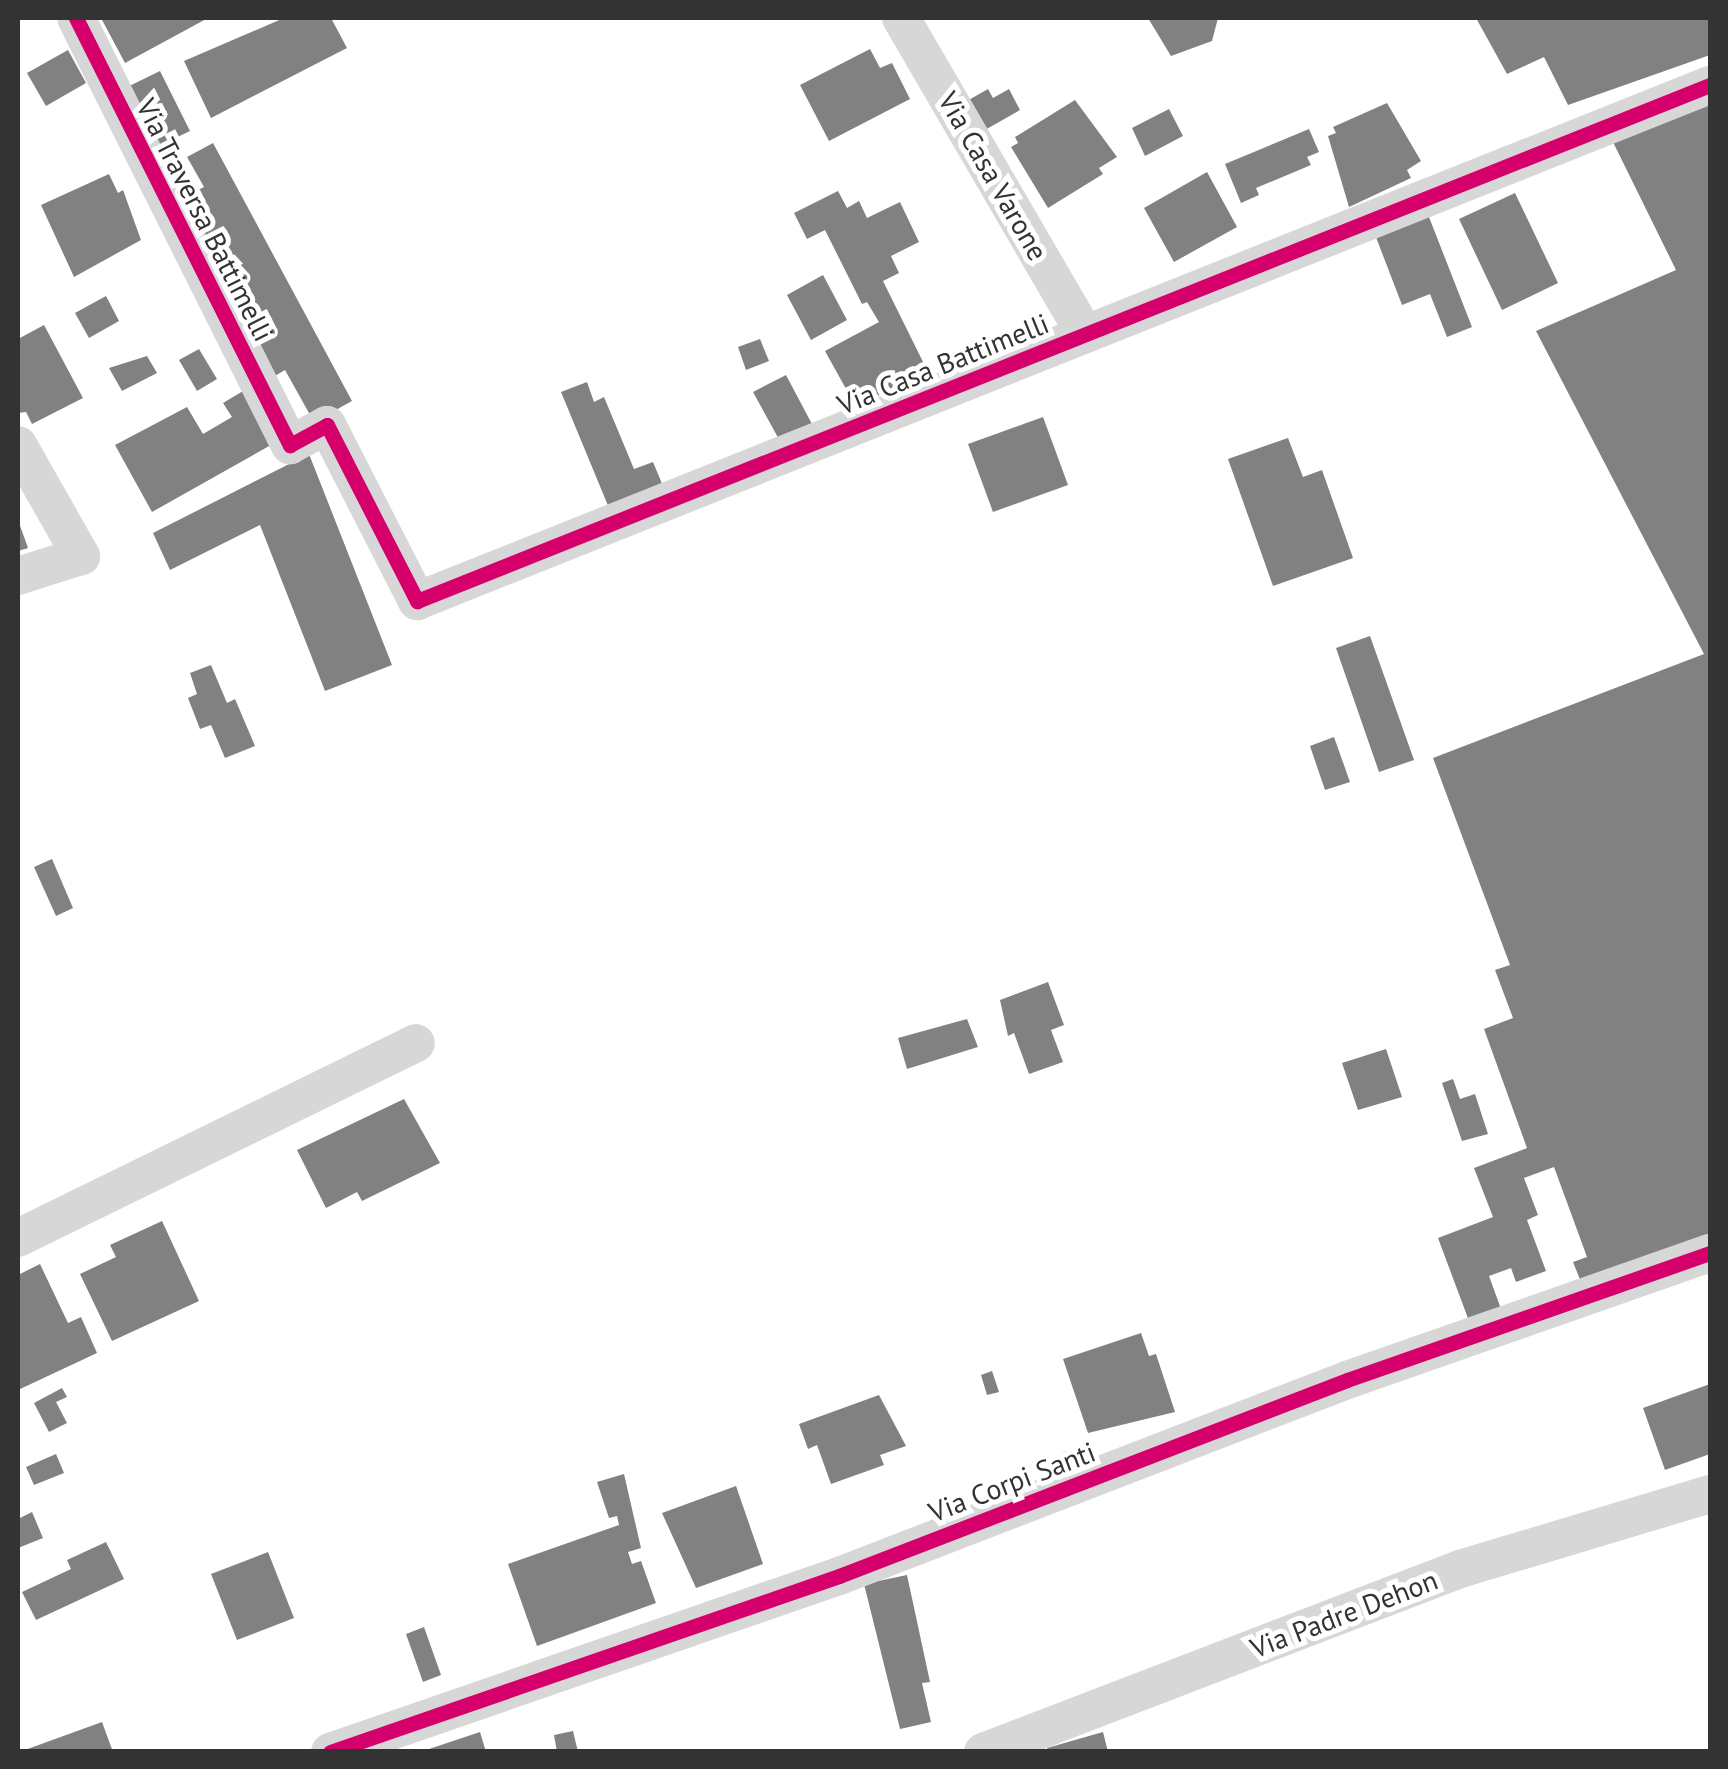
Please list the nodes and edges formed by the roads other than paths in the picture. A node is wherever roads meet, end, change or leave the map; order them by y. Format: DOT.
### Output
graph roads {
  1 [pos="76,18"];
  2 [pos="901,18"];
  3 [pos="1710,85"];
  4 [pos="1085,334"];
  5 [pos="290,445"];
  6 [pos="18,446"];
  7 [pos="18,576"];
  8 [pos="416,1044"];
  9 [pos="18,1238"];
  10 [pos="1710,1253"];
  11 [pos="1710,1494"];
  12 [pos="330,1752"];
  13 [pos="983,1752"];
  1 -- 5 [label="street, Via Traversa Battimelli"];
  2 -- 4 [label="street, Via Casa Varone"];
  3 -- 4 [label="street, Via Casa Battimelli"];
  4 -- 5 [label="street, Via Casa Battimelli"];
  6 -- 7 [label="street"];
  8 -- 9 [label="street"];
  10 -- 12 [label="street, Via Corpi Santi"];
  11 -- 13 [label="street, Via Padre Dehon"];
}
